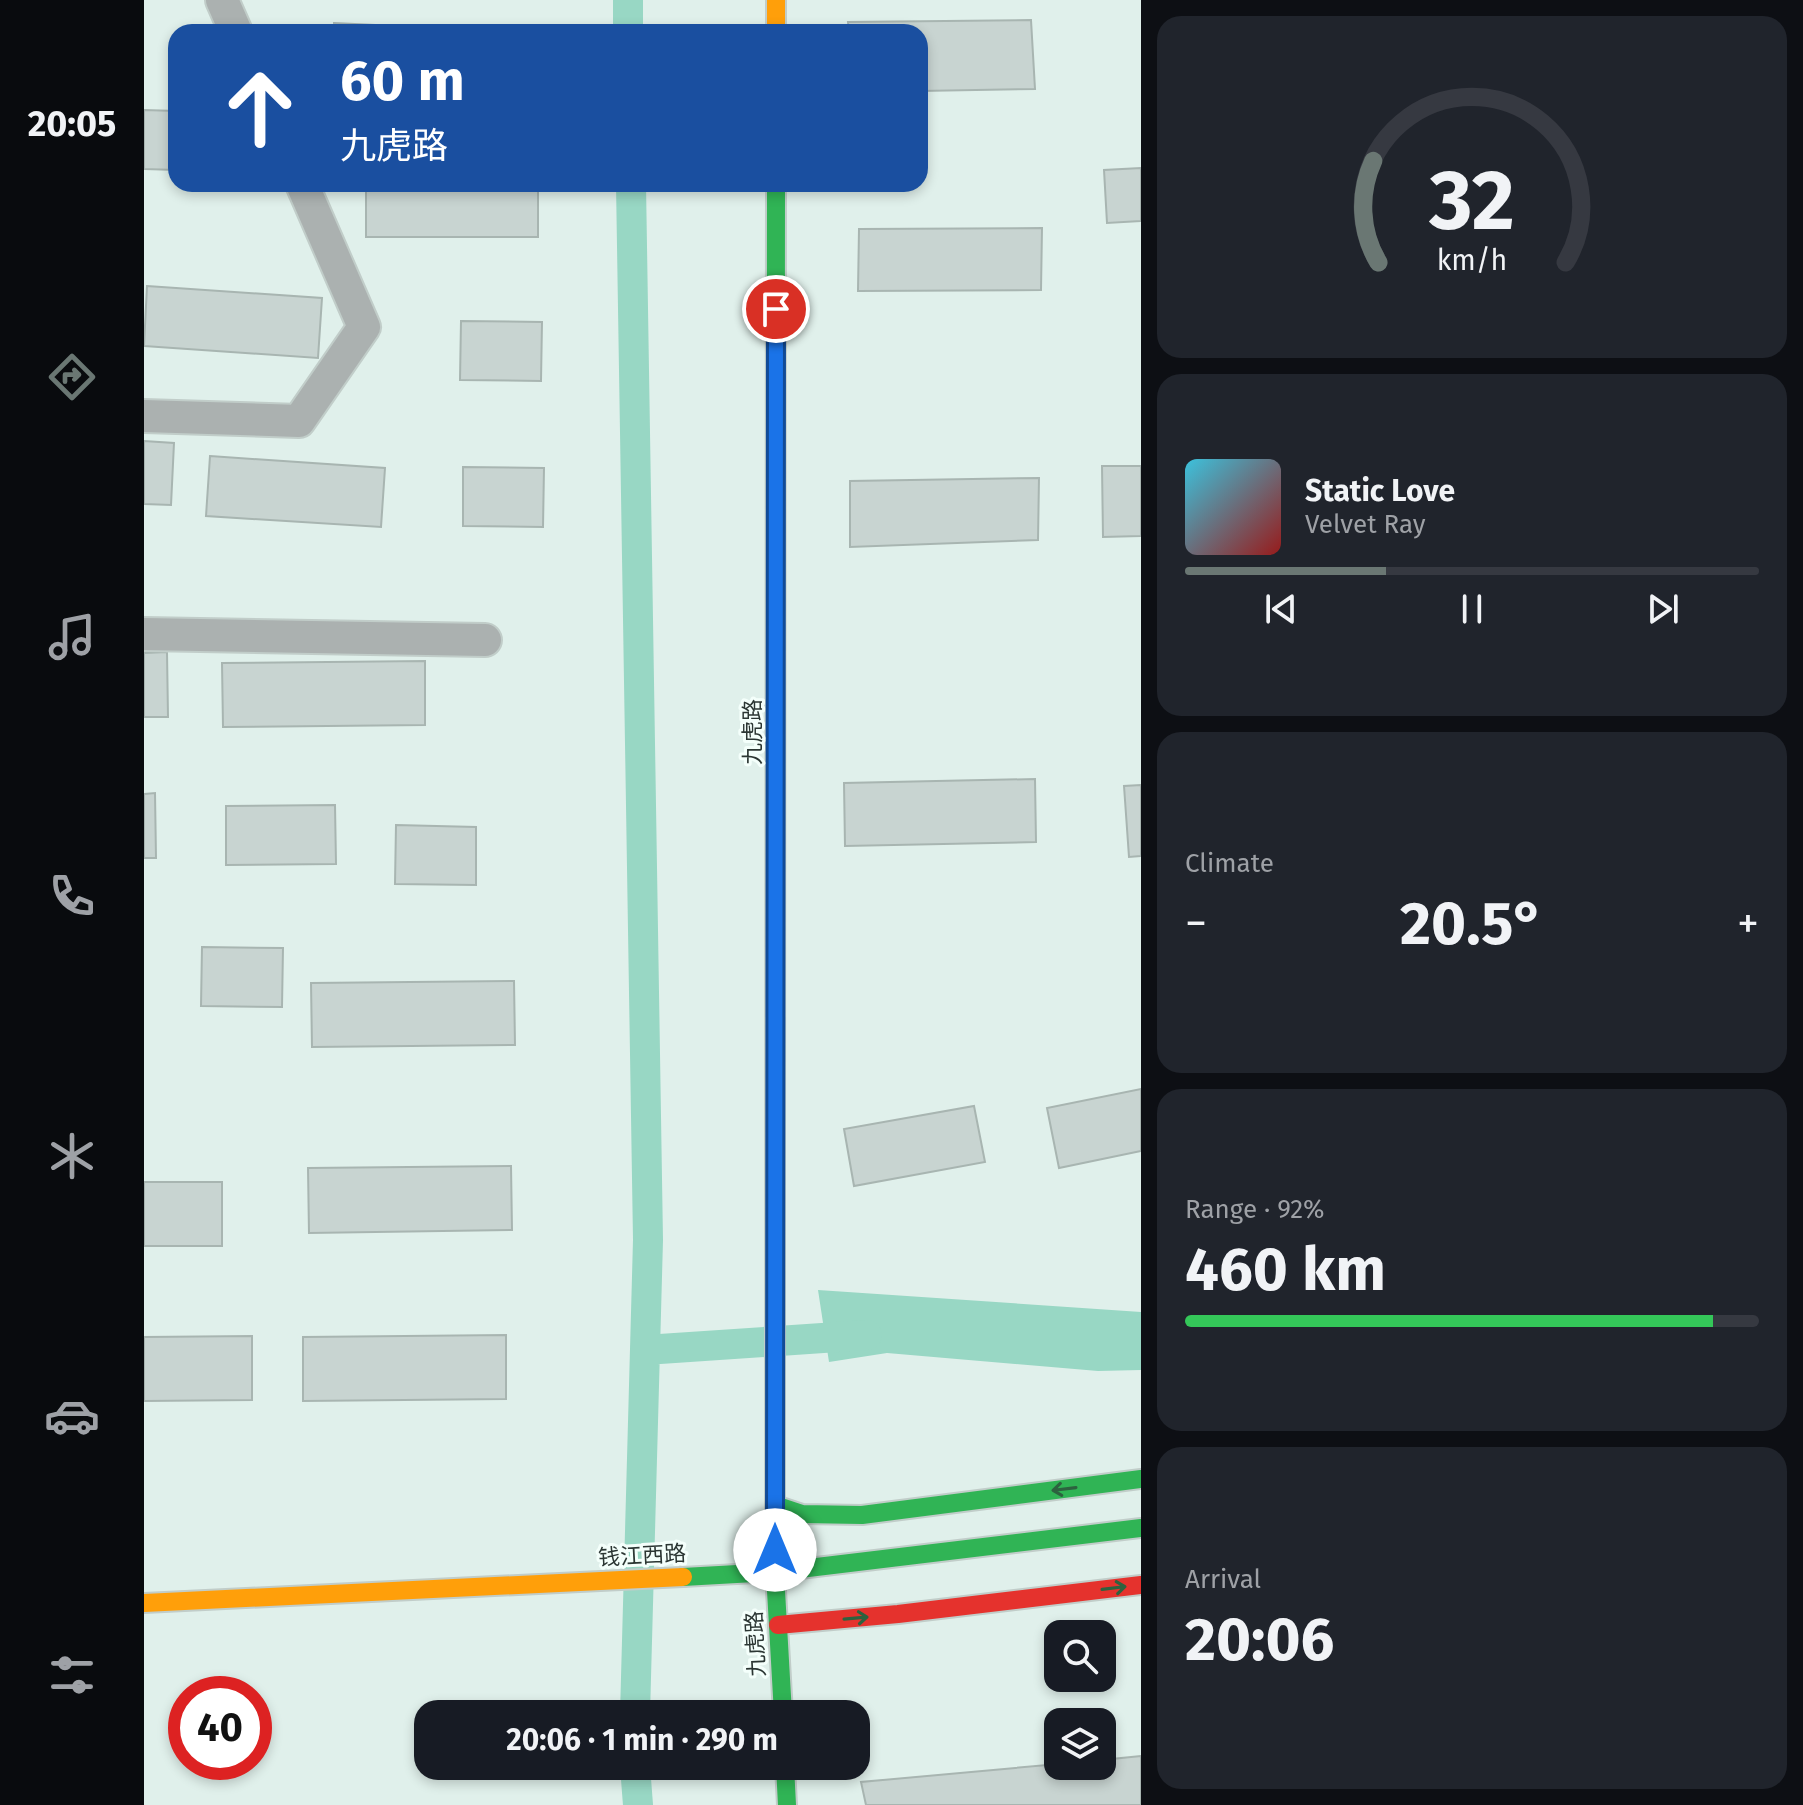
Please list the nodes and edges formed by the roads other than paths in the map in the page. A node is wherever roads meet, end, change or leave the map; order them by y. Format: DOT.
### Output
graph roads {
  1 [pos="222,0"];
  2 [pos="776,0"];
  3 [pos="232,24"];
  4 [pos="776,24"];
  5 [pos="305,192"];
  6 [pos="776,192"];
  7 [pos="144,416"];
  8 [pos="144,634"];
  9 [pos="485,640"];
  10 [pos="1141,1479"];
  11 [pos="775,1505"];
  12 [pos="1141,1528"];
  13 [pos="775,1572"];
  14 [pos="1141,1585"];
  15 [pos="144,1587"];
  16 [pos="170,1601"];
  17 [pos="144,1603"];
  18 [pos="778,1625"];
  19 [pos="782,1700"];
  20 [pos="786,1780"];
  21 [pos="787,1805"];
  1 -- 3 [label="street"];
  2 -- 4 [label="main road"];
  5 -- 7 [label="street"];
  6 -- 11 [label="main road, 九虎路"];
  8 -- 9 [label="street"];
  10 -- 11 [label="main road, one-way"];
  11 -- 13 [label="main road, 九虎路"];
  12 -- 13 [label="main road, 钱江西路"];
  13 -- 16 [label="main road, 钱江西路"];
  13 -- 18 [label="main road, 九虎路"];
  18 -- 14 [label="main road, one-way"];
  15 -- 16 [label="main road"];
  16 -- 17 [label="main road, 钱江西路"];
  18 -- 19 [label="main road, 九虎路"];
  20 -- 21 [label="main road"];
}
